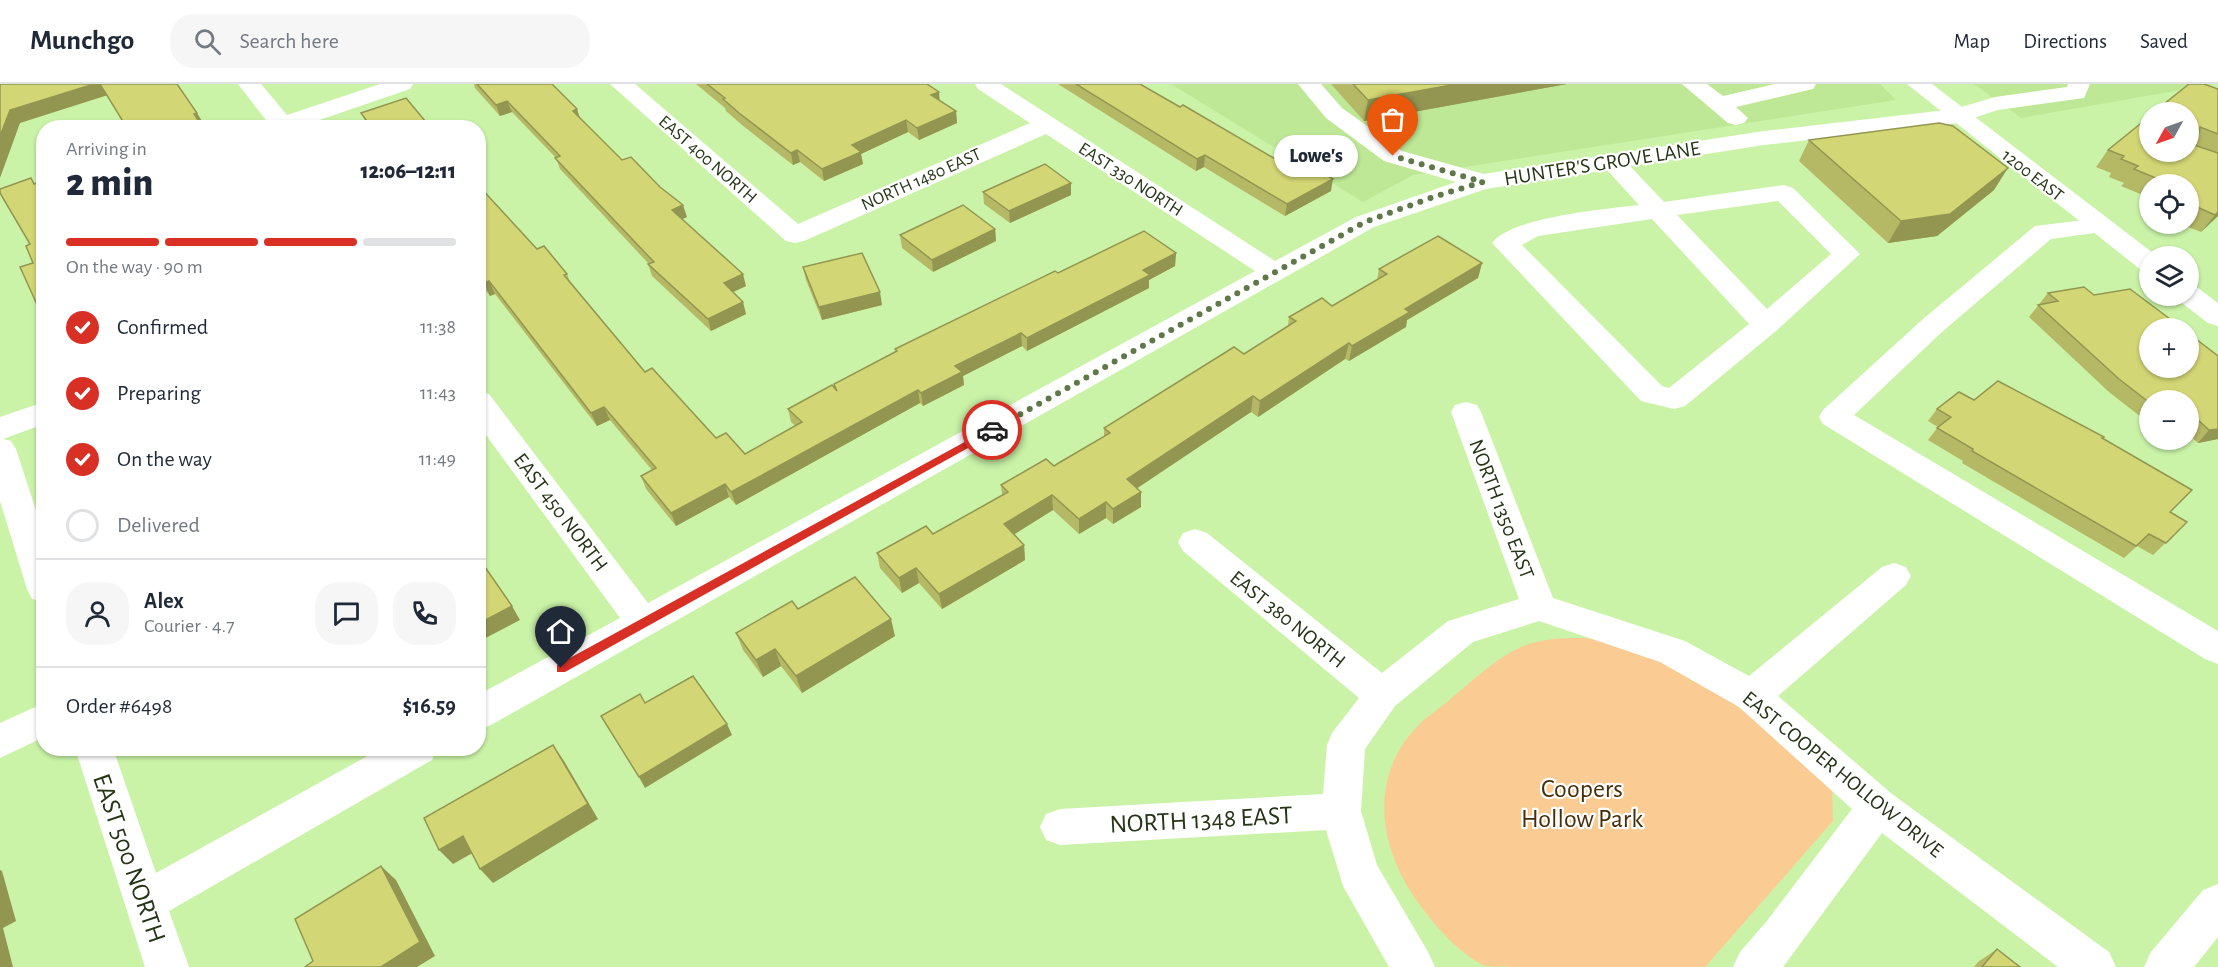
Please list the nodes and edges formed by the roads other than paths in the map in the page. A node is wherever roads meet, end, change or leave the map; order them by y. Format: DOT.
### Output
graph roads {
  1 [pos="249,84"];
  2 [pos="402,84"];
  3 [pos="621,84"];
  4 [pos="986,84"];
  5 [pos="1309,84"];
  6 [pos="1693,84"];
  7 [pos="1805,84"];
  8 [pos="1918,84"];
  9 [pos="2024,84"];
  10 [pos="2079,84"];
  11 [pos="2044,97"];
  12 [pos="1718,104"];
  13 [pos="1958,116"];
  14 [pos="279,120"];
  15 [pos="301,120"];
  16 [pos="1048,124"];
  17 [pos="1764,138"];
  18 [pos="1612,161"];
  19 [pos="1483,182"];
  20 [pos="1657,210"];
  21 [pos="2100,226"];
  22 [pos="795,235"];
  23 [pos="2139,256"];
  24 [pos="1276,273"];
  25 [pos="2199,302"];
  26 [pos="2218,317"];
  27 [pos="1766,325"];
  28 [pos="486,412"];
  29 [pos="1466,412"];
  30 [pos="36,415"];
  31 [pos="0,429"];
  32 [pos="0,449"];
  33 [pos="1195,542"];
  34 [pos="36,564"];
  35 [pos="1894,576"];
  36 [pos="1539,607"];
  37 [pos="643,622"];
  38 [pos="2218,649"];
  39 [pos="1382,696"];
  40 [pos="1752,696"];
  41 [pos="486,710"];
  42 [pos="36,723"];
  43 [pos="0,741"];
  44 [pos="97,756"];
  45 [pos="404,756"];
  46 [pos="1878,807"];
  47 [pos="1341,811"];
  48 [pos="1060,827"];
  49 [pos="145,902"];
  50 [pos="2218,903"];
  51 [pos="167,967"];
  52 [pos="1413,967"];
  53 [pos="1755,967"];
  54 [pos="2094,967"];
  55 [pos="2166,967"];
  1 -- 14 [label="street"];
  2 -- 15 [label="street"];
  3 -- 22 [label="street, EAST 400 NORTH"];
  4 -- 16 [label="street, EAST 330 NORTH"];
  5 -- 19 [label="street"];
  6 -- 12 [label="street"];
  7 -- 12 [label="street"];
  8 -- 13 [label="street, 1200 EAST"];
  9 -- 11 [label="street"];
  10 -- 11 [label="street, HUNTER'S GROVE LANE"];
  11 -- 13 [label="street, HUNTER'S GROVE LANE"];
  12 -- 17 [label="street"];
  13 -- 17 [label="street, HUNTER'S GROVE LANE"];
  13 -- 21 [label="street, 1200 EAST"];
  16 -- 22 [label="street, NORTH 1480 EAST"];
  16 -- 24 [label="street, EAST 330 NORTH"];
  17 -- 18 [label="street, HUNTER'S GROVE LANE"];
  18 -- 19 [label="street, HUNTER'S GROVE LANE"];
  18 -- 20 [label="street"];
  19 -- 24 [label="street, HUNTER'S GROVE LANE"];
  20 -- 27 [label="street"];
  20 -- 27 [label="street"];
  20 -- 27 [label="street"];
  21 -- 23 [label="street, 1200 EAST"];
  21 -- 38 [label="street"];
  24 -- 37 [label="street, HUNTER'S GROVE LANE"];
  25 -- 26 [label="street"];
  28 -- 37 [label="street, EAST 450 NORTH"];
  29 -- 36 [label="street, NORTH 1350 EAST"];
  30 -- 31 [label="street"];
  32 -- 34 [label="street"];
  33 -- 39 [label="street, EAST 380 NORTH"];
  35 -- 40 [label="street"];
  36 -- 39 [label="street"];
  36 -- 40 [label="street, EAST COOPER HOLLOW DRIVE"];
  37 -- 41 [label="street, HUNTER'S GROVE LANE"];
  39 -- 47 [label="street"];
  40 -- 46 [label="street, EAST COOPER HOLLOW DRIVE"];
  42 -- 43 [label="street"];
  44 -- 49 [label="street, EAST 500 NORTH"];
  45 -- 49 [label="street"];
  46 -- 53 [label="street"];
  46 -- 54 [label="street, EAST COOPER HOLLOW DRIVE"];
  47 -- 48 [label="street, NORTH 1348 EAST"];
  47 -- 52 [label="street"];
  49 -- 51 [label="street, EAST 500 NORTH"];
  50 -- 55 [label="street"];
}
